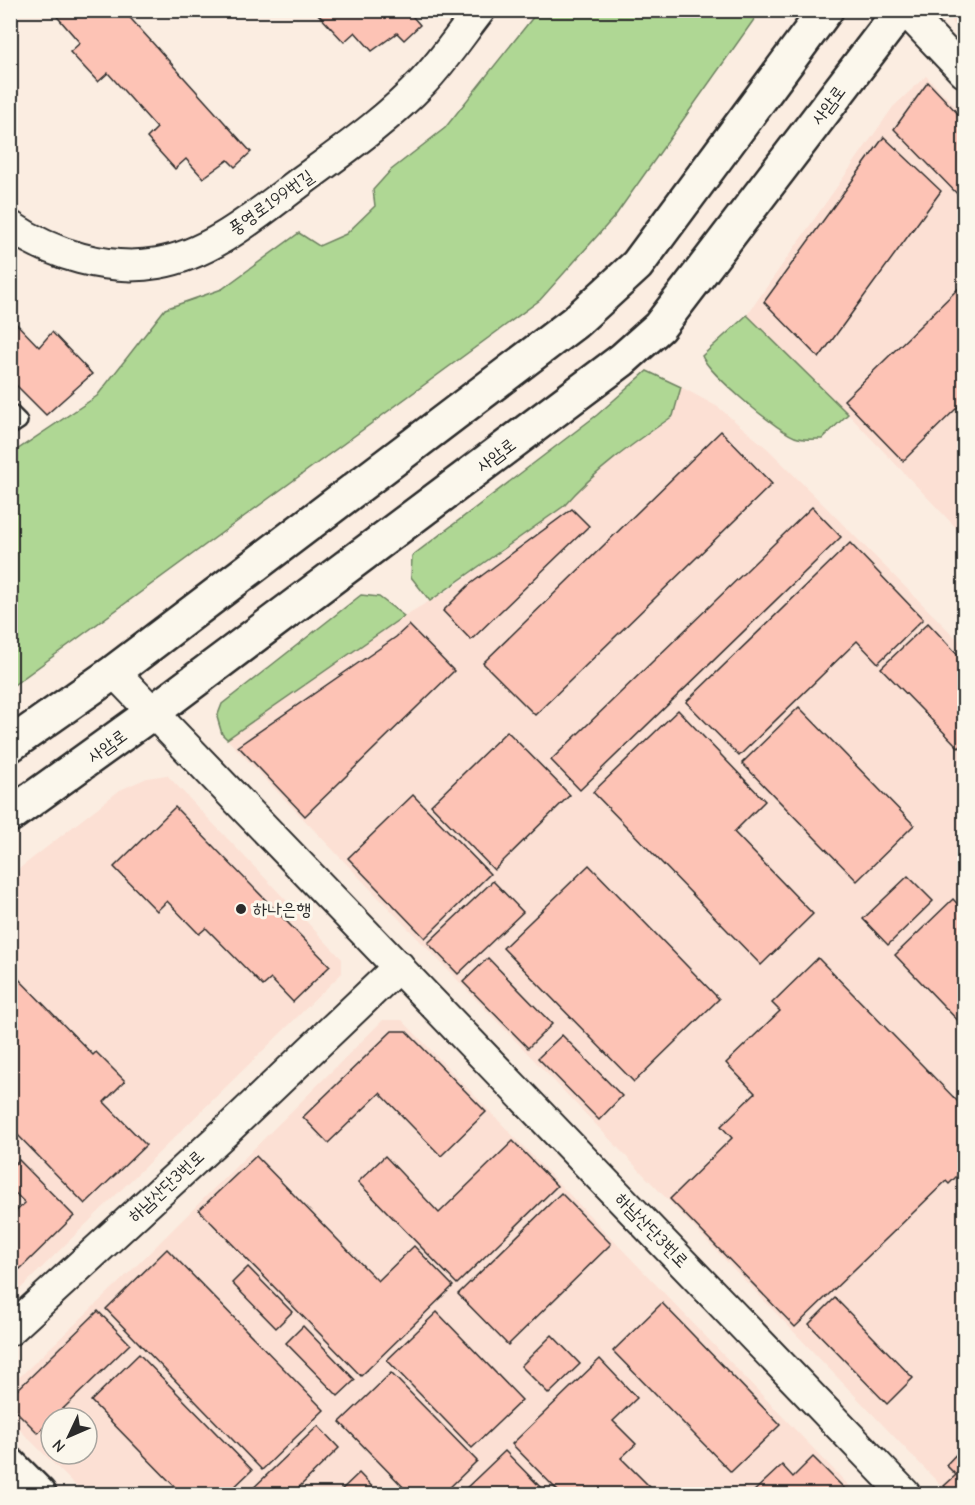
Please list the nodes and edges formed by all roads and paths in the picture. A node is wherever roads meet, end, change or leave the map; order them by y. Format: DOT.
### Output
graph roads {
  1 [pos="480,10"];
  2 [pos="826,10"];
  3 [pos="903,10"];
  4 [pos="964,72"];
  5 [pos="10,226"];
  6 [pos="10,412"];
  7 [pos="10,426"];
  8 [pos="114,672"];
  9 [pos="153,712"];
  10 [pos="10,745"];
  11 [pos="10,815"];
  12 [pos="399,966"];
  13 [pos="10,1330"];
  14 [pos="10,1465"];
  15 [pos="39,1494"];
  16 [pos="905,1494"];
  1 -- 5 [label="street, 풍영로199번길"];
  2 -- 8 [label="main road"];
  3 -- 4 [label="street"];
  3 -- 9 [label="main road, 사암로"];
  6 -- 7 [label="lane"];
  8 -- 9 [label="street, 하남산단3번로"];
  8 -- 10 [label="main road"];
  9 -- 11 [label="main road, 사암로"];
  9 -- 12 [label="street, 하남산단3번로"];
  12 -- 13 [label="street, 하남산단3번로"];
  12 -- 16 [label="street, 하남산단3번로"];
  14 -- 15 [label="main road"];
}
